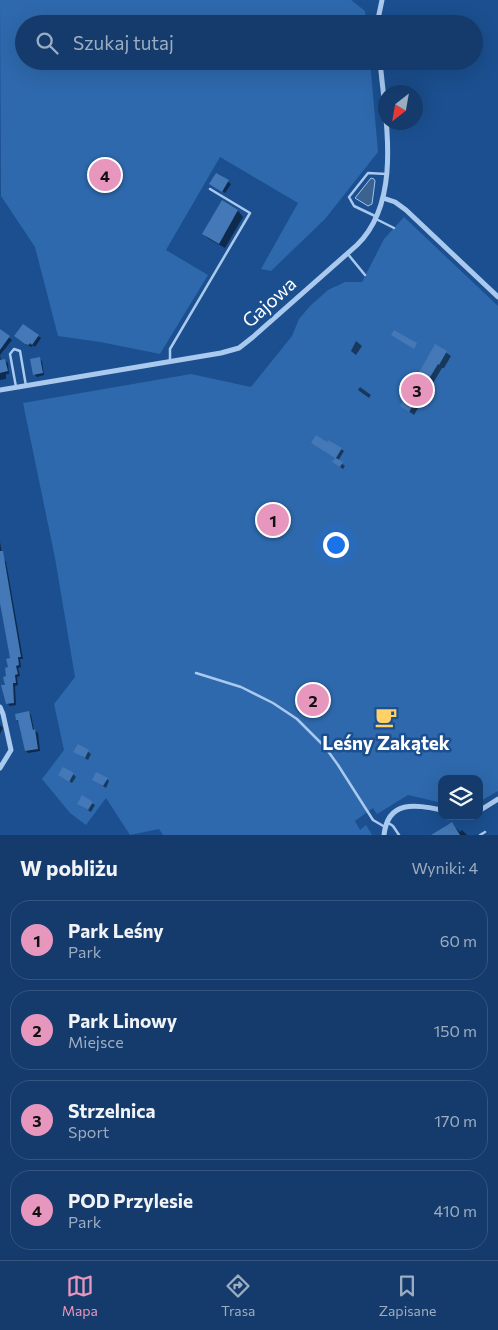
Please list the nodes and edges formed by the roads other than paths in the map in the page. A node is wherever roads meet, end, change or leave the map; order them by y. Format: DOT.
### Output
graph roads {
  1 [pos="382,0"];
  2 [pos="379,15"];
  3 [pos="381,70"];
  4 [pos="386,174"];
  5 [pos="210,189"];
  6 [pos="383,198"];
  7 [pos="377,218"];
  8 [pos="394,228"];
  9 [pos="347,253"];
  10 [pos="365,275"];
  11 [pos="498,298"];
  12 [pos="170,362"];
  13 [pos="26,386"];
  14 [pos="16,387"];
  15 [pos="0,390"];
  16 [pos="196,673"];
  17 [pos="0,707"];
  18 [pos="0,768"];
  19 [pos="498,799"];
  20 [pos="483,808"];
  21 [pos="438,809"];
  22 [pos="386,825"];
  23 [pos="485,832"];
  24 [pos="384,835"];
  25 [pos="399,835"];
  26 [pos="480,835"];
  1 -- 2 [label="street"];
  3 -- 4 [label="street, Gajowa"];
  4 -- 6 [label="street, Gajowa"];
  4 -- 7 [label="lane"];
  5 -- 12 [label="lane"];
  6 -- 7 [label="street, Gajowa"];
  6 -- 11 [label="street"];
  7 -- 8 [label="lane"];
  7 -- 9 [label="street, Gajowa"];
  9 -- 10 [label="lane"];
  9 -- 12 [label="street, Gajowa"];
  12 -- 13 [label="street, Gajowa"];
  13 -- 14 [label="street, Gajowa"];
  13 -- 14 [label="lane"];
  14 -- 15 [label="street, Gajowa"];
  16 -- 22 [label="lane"];
  17 -- 18 [label="street"];
  19 -- 20 [label="street"];
  21 -- 22 [label="street"];
  22 -- 24 [label="street"];
  22 -- 25 [label="lane"];
  23 -- 26 [label="lane"];
}
